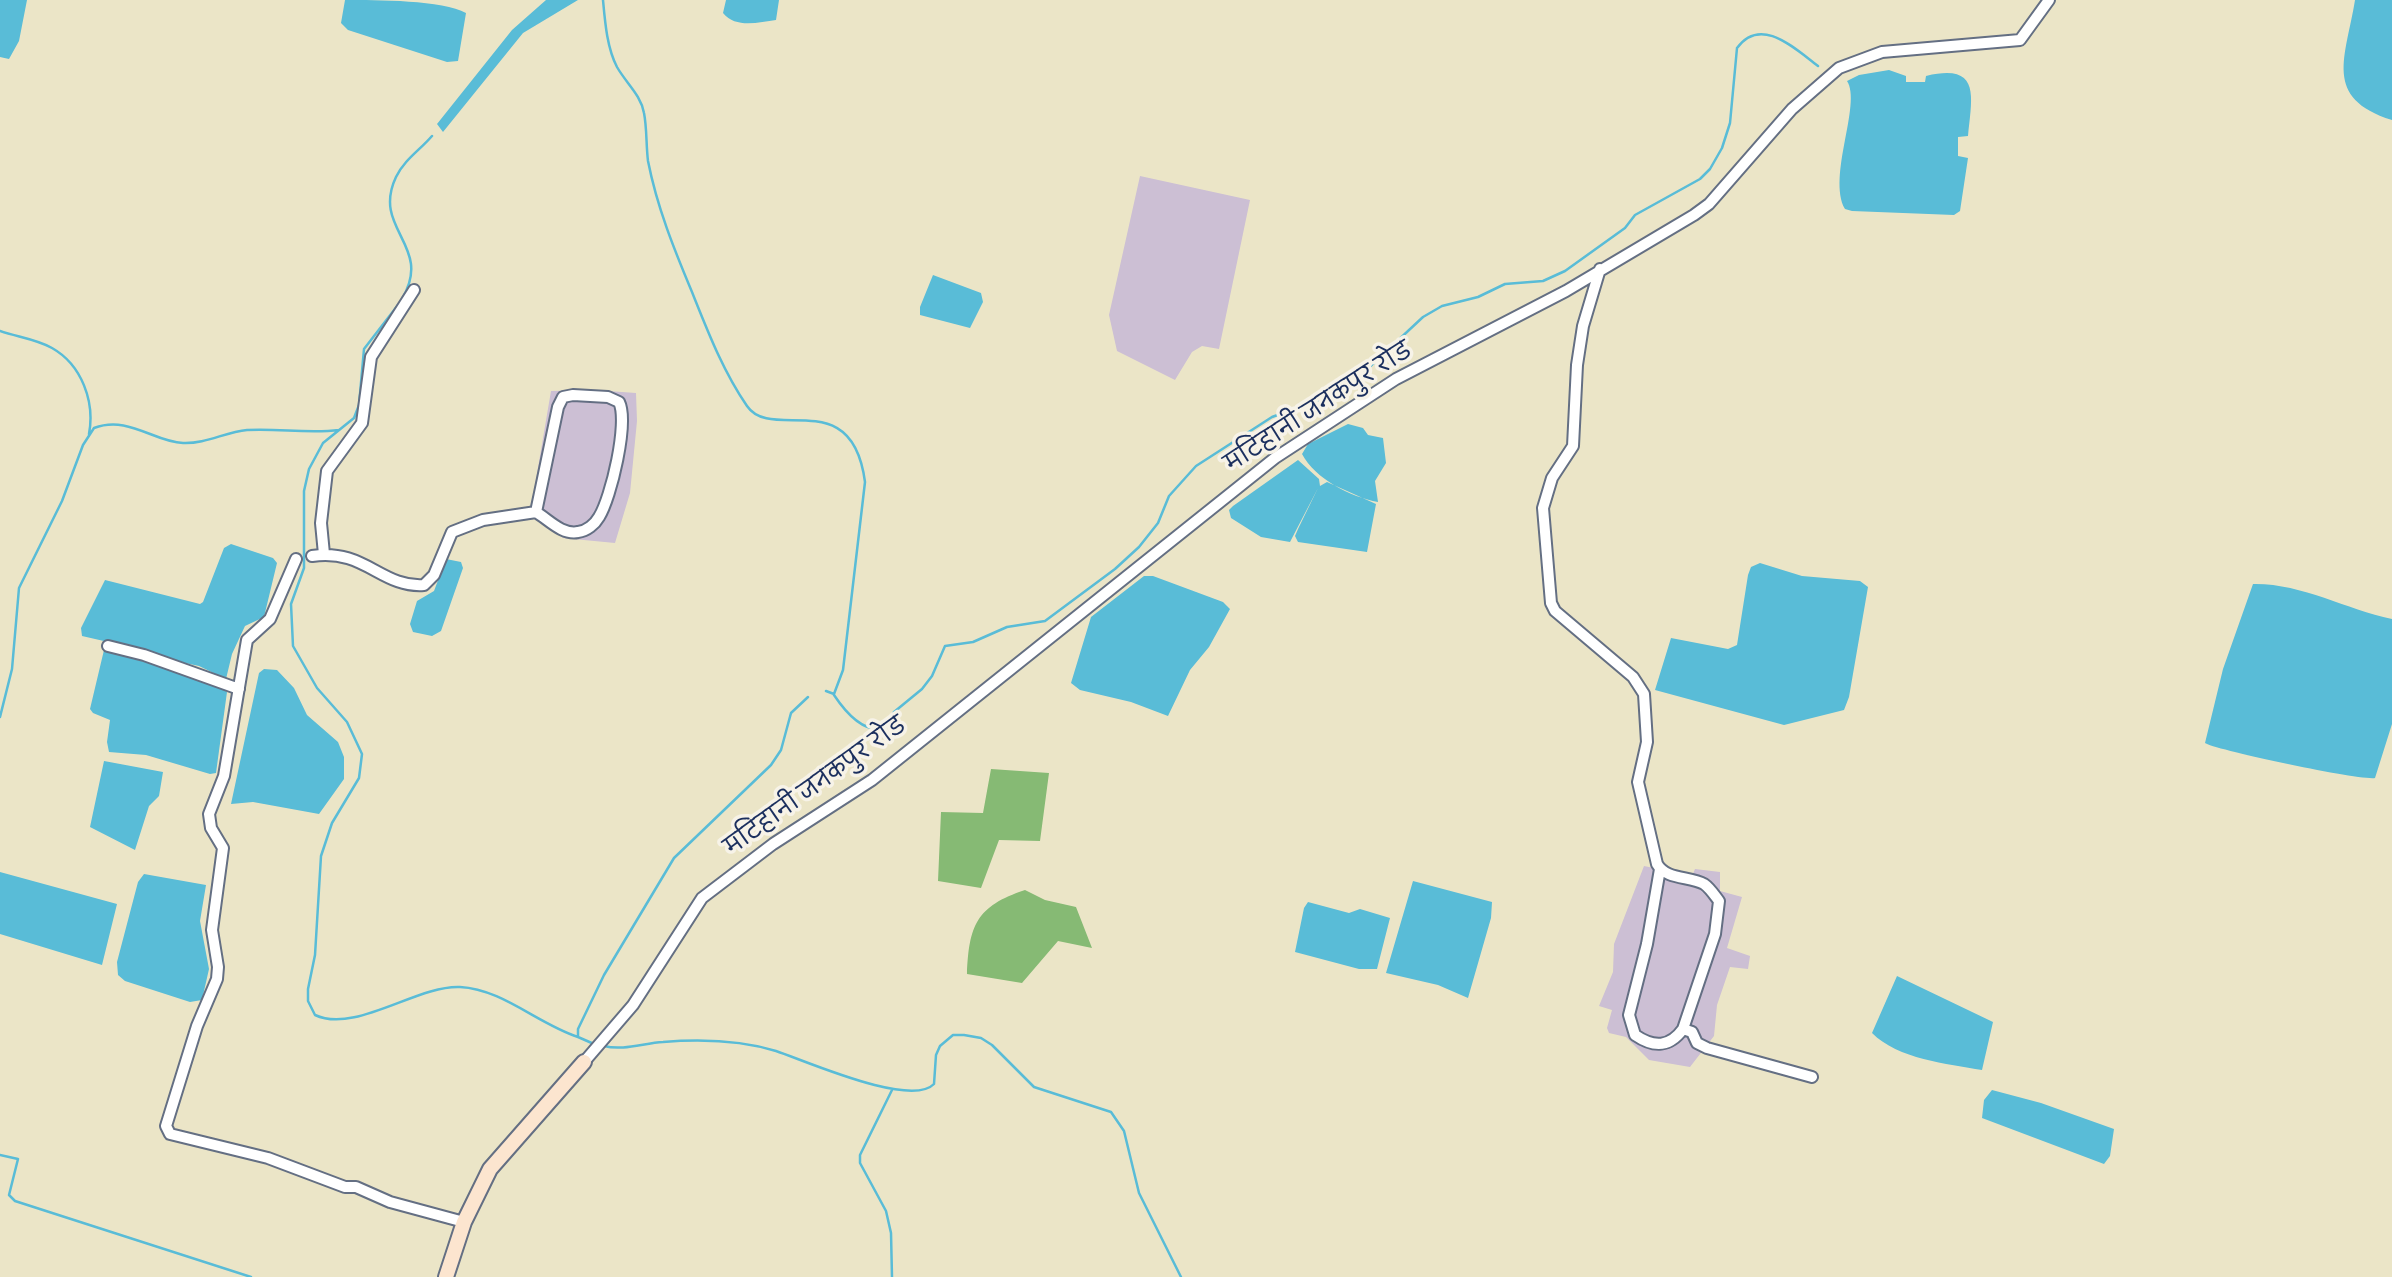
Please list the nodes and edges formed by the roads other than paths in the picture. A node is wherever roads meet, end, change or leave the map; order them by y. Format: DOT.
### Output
graph roads {
  1 [pos="2049,0"];
  2 [pos="1600,270"];
  3 [pos="414,290"];
  4 [pos="536,512"];
  5 [pos="296,559"];
  6 [pos="108,646"];
  7 [pos="239,689"];
  8 [pos="1660,869"];
  9 [pos="1683,1029"];
  10 [pos="584,1062"];
  11 [pos="1812,1077"];
  12 [pos="464,1222"];
  13 [pos="446,1277"];
  1 -- 2 [label="street, मटिहानी जनकपुर रोड"];
  2 -- 8 [label="street"];
  2 -- 10 [label="street, मटिहानी जनकपुर रोड"];
  3 -- 4 [label="street"];
  4 -- 4 [label="street"];
  5 -- 7 [label="street"];
  6 -- 7 [label="street"];
  7 -- 12 [label="street"];
  8 -- 9 [label="street"];
  8 -- 9 [label="street"];
  9 -- 11 [label="street"];
  10 -- 12 [label="street"];
  12 -- 13 [label="street"];
}
